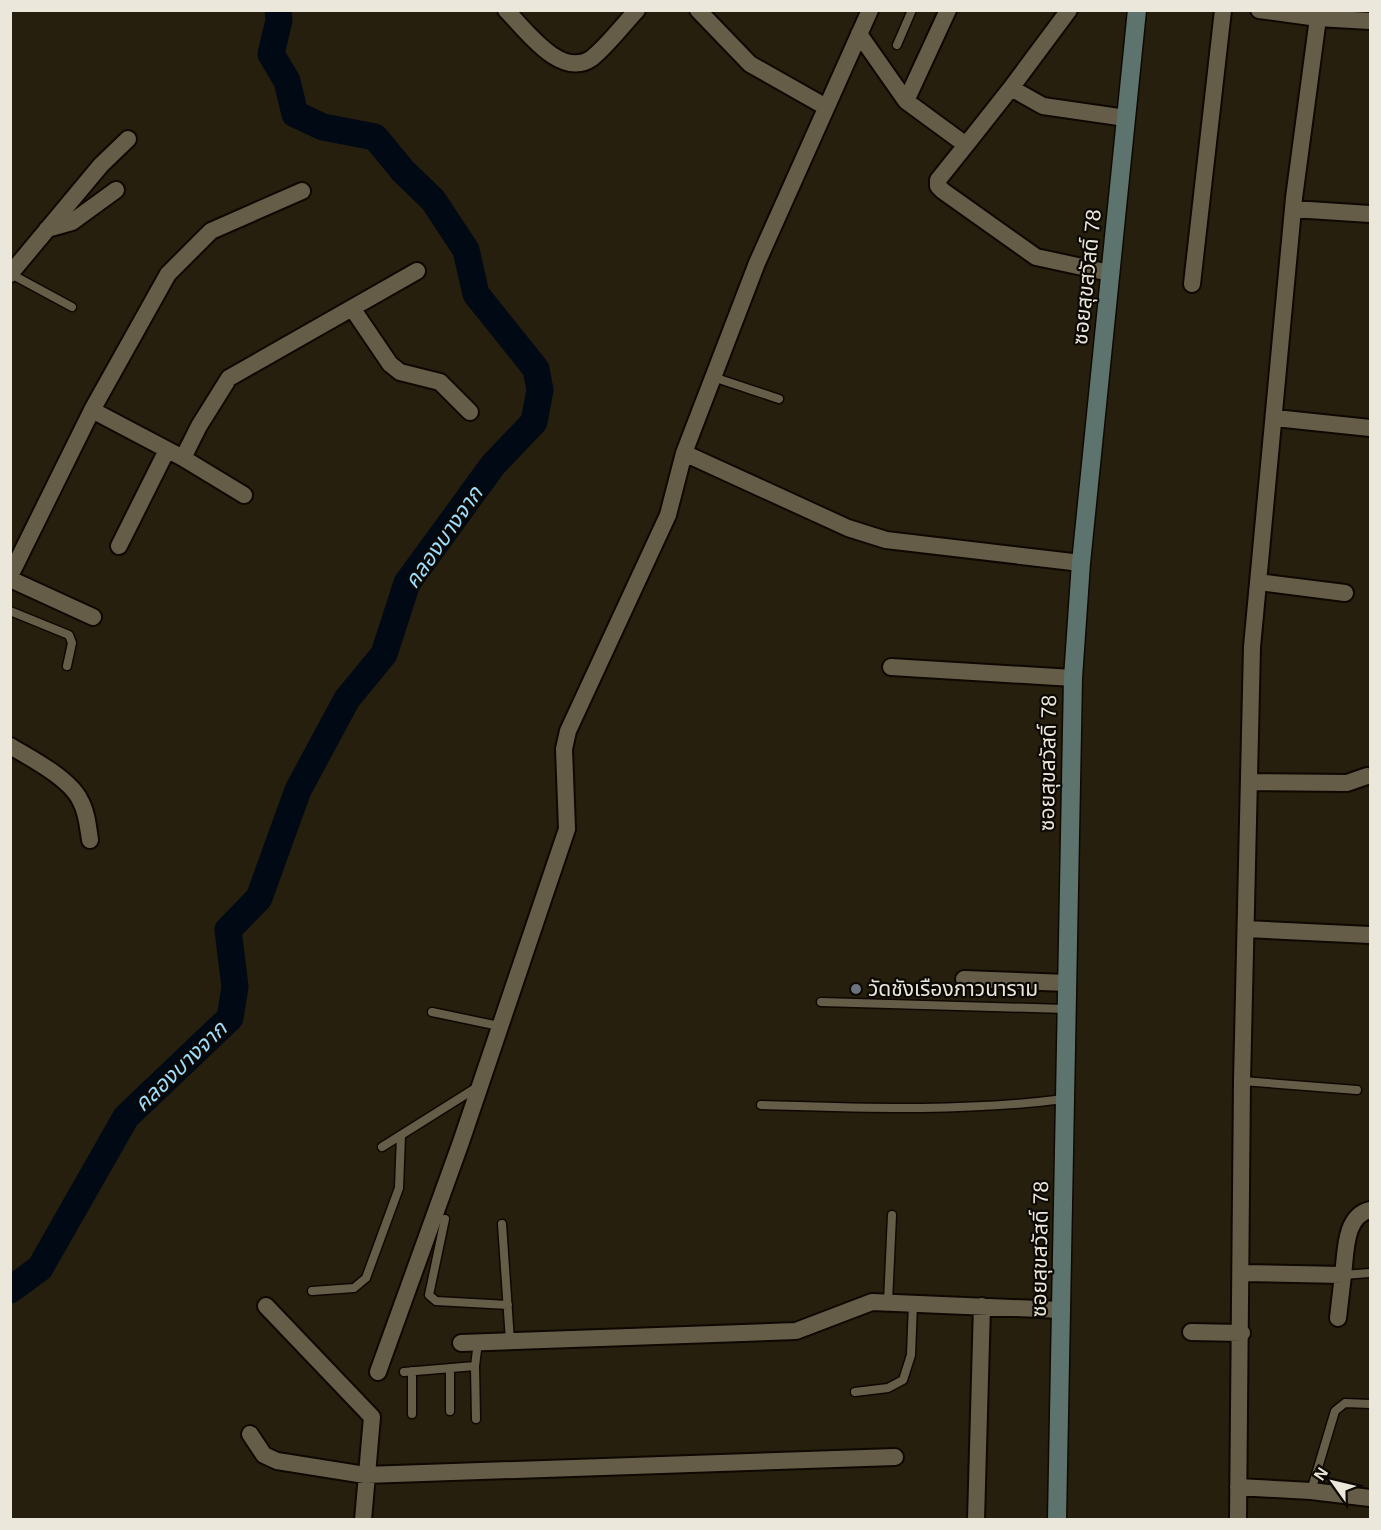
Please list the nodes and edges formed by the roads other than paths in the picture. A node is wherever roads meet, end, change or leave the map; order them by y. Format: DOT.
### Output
graph roads {
  1 [pos="506,10"];
  2 [pos="637,10"];
  3 [pos="698,10"];
  4 [pos="870,10"];
  5 [pos="912,10"];
  6 [pos="948,10"];
  7 [pos="1069,10"];
  8 [pos="1137,10"];
  9 [pos="1223,10"];
  10 [pos="1260,10"];
  11 [pos="1318,18"];
  12 [pos="1371,21"];
  13 [pos="859,34"];
  14 [pos="897,45"];
  15 [pos="1011,88"];
  16 [pos="906,101"];
  17 [pos="826,107"];
  18 [pos="1126,118"];
  19 [pos="128,139"];
  20 [pos="966,145"];
  21 [pos="116,190"];
  22 [pos="302,191"];
  23 [pos="1293,209"];
  24 [pos="1371,214"];
  25 [pos="47,229"];
  26 [pos="417,271"];
  27 [pos="1110,273"];
  28 [pos="10,274"];
  29 [pos="1192,284"];
  30 [pos="72,307"];
  31 [pos="352,308"];
  32 [pos="713,377"];
  33 [pos="779,399"];
  34 [pos="92,410"];
  35 [pos="470,412"];
  36 [pos="1275,418"];
  37 [pos="1371,428"];
  38 [pos="167,450"];
  39 [pos="684,453"];
  40 [pos="183,458"];
  41 [pos="244,495"];
  42 [pos="119,546"];
  43 [pos="1081,563"];
  44 [pos="10,578"];
  45 [pos="1258,582"];
  46 [pos="1346,593"];
  47 [pos="10,611"];
  48 [pos="93,617"];
  49 [pos="67,666"];
  50 [pos="891,667"];
  51 [pos="1073,678"];
  52 [pos="10,746"];
  53 [pos="1367,776"];
  54 [pos="1249,782"];
  55 [pos="90,840"];
  56 [pos="1246,929"];
  57 [pos="1371,935"];
  58 [pos="964,979"];
  59 [pos="1067,983"];
  60 [pos="821,1002"];
  61 [pos="1066,1009"];
  62 [pos="432,1012"];
  63 [pos="499,1026"];
  64 [pos="1242,1081"];
  65 [pos="480,1085"];
  66 [pos="1357,1090"];
  67 [pos="1065,1099"];
  68 [pos="761,1105"];
  69 [pos="401,1135"];
  70 [pos="382,1147"];
  71 [pos="1371,1210"];
  72 [pos="892,1215"];
  73 [pos="445,1219"];
  74 [pos="502,1224"];
  75 [pos="1241,1273"];
  76 [pos="1371,1273"];
  77 [pos="1343,1275"];
  78 [pos="312,1291"];
  79 [pos="888,1302"];
  80 [pos="913,1303"];
  81 [pos="508,1305"];
  82 [pos="266,1306"];
  83 [pos="982,1306"];
  84 [pos="1061,1310"];
  85 [pos="1338,1318"];
  86 [pos="1191,1332"];
  87 [pos="1242,1333"];
  88 [pos="510,1341"];
  89 [pos="478,1342"];
  90 [pos="460,1343"];
  91 [pos="475,1366"];
  92 [pos="450,1368"];
  93 [pos="378,1372"];
  94 [pos="855,1392"];
  95 [pos="1371,1404"];
  96 [pos="450,1411"];
  97 [pos="412,1414"];
  98 [pos="476,1419"];
  99 [pos="250,1434"];
  100 [pos="895,1457"];
  101 [pos="365,1475"];
  102 [pos="1238,1488"];
  103 [pos="1311,1491"];
  104 [pos="1371,1498"];
  105 [pos="363,1520"];
  106 [pos="976,1520"];
  107 [pos="1057,1520"];
  108 [pos="1238,1520"];
  1 -- 2 [label="street"];
  3 -- 17 [label="street"];
  4 -- 13 [label="street"];
  5 -- 14 [label="lane"];
  6 -- 16 [label="street"];
  7 -- 15 [label="street"];
  8 -- 18 [label="street, ซอยสุขสวัสดิ์ 78"];
  9 -- 29 [label="street"];
  10 -- 11 [label="street"];
  11 -- 12 [label="street"];
  11 -- 23 [label="street"];
  13 -- 16 [label="street"];
  13 -- 17 [label="street"];
  15 -- 18 [label="street"];
  15 -- 20 [label="street"];
  16 -- 20 [label="street"];
  17 -- 32 [label="street"];
  18 -- 27 [label="street, ซอยสุขสวัสดิ์ 78"];
  19 -- 25 [label="street"];
  20 -- 27 [label="street"];
  21 -- 25 [label="street"];
  22 -- 34 [label="street"];
  23 -- 24 [label="street"];
  23 -- 36 [label="street"];
  25 -- 28 [label="street"];
  26 -- 31 [label="street"];
  27 -- 43 [label="street, ซอยสุขสวัสดิ์ 78"];
  28 -- 30 [label="lane"];
  31 -- 35 [label="street"];
  31 -- 40 [label="street"];
  32 -- 33 [label="lane"];
  32 -- 39 [label="street"];
  34 -- 38 [label="street"];
  34 -- 44 [label="street"];
  36 -- 37 [label="street"];
  36 -- 45 [label="street"];
  38 -- 40 [label="street"];
  38 -- 42 [label="street"];
  39 -- 43 [label="street"];
  39 -- 63 [label="street"];
  40 -- 41 [label="street"];
  43 -- 51 [label="street, ซอยสุขสวัสดิ์ 78"];
  44 -- 48 [label="street"];
  45 -- 46 [label="street"];
  45 -- 54 [label="street"];
  47 -- 49 [label="lane"];
  50 -- 51 [label="street"];
  51 -- 59 [label="street, ซอยสุขสวัสดิ์ 78"];
  52 -- 55 [label="street"];
  53 -- 54 [label="street"];
  54 -- 56 [label="street"];
  56 -- 57 [label="street"];
  56 -- 64 [label="street"];
  58 -- 59 [label="street"];
  59 -- 61 [label="street, ซอยสุขสวัสดิ์ 78"];
  60 -- 61 [label="lane"];
  61 -- 67 [label="street, ซอยสุขสวัสดิ์ 78"];
  62 -- 63 [label="lane"];
  63 -- 65 [label="street"];
  64 -- 66 [label="lane"];
  64 -- 75 [label="street"];
  65 -- 69 [label="lane"];
  65 -- 93 [label="street"];
  67 -- 68 [label="lane"];
  67 -- 84 [label="street, ซอยสุขสวัสดิ์ 78"];
  69 -- 70 [label="lane"];
  69 -- 78 [label="lane"];
  71 -- 77 [label="street"];
  72 -- 79 [label="lane"];
  73 -- 81 [label="lane"];
  74 -- 81 [label="lane"];
  75 -- 77 [label="street"];
  75 -- 87 [label="street"];
  76 -- 77 [label="lane"];
  77 -- 85 [label="street"];
  79 -- 80 [label="street"];
  79 -- 88 [label="street"];
  80 -- 83 [label="street"];
  80 -- 94 [label="lane"];
  81 -- 88 [label="lane"];
  82 -- 101 [label="street"];
  83 -- 84 [label="street"];
  83 -- 106 [label="street"];
  84 -- 107 [label="street, ซอยสุขสวัสดิ์ 78"];
  86 -- 87 [label="street"];
  87 -- 102 [label="street"];
  88 -- 89 [label="street"];
  89 -- 90 [label="street"];
  89 -- 91 [label="lane"];
  91 -- 92 [label="lane"];
  91 -- 98 [label="lane"];
  92 -- 96 [label="lane"];
  92 -- 97 [label="lane"];
  95 -- 103 [label="lane"];
  99 -- 101 [label="street"];
  100 -- 101 [label="street"];
  101 -- 105 [label="street"];
  102 -- 103 [label="street"];
  102 -- 108 [label="street"];
  103 -- 104 [label="street"];
}
